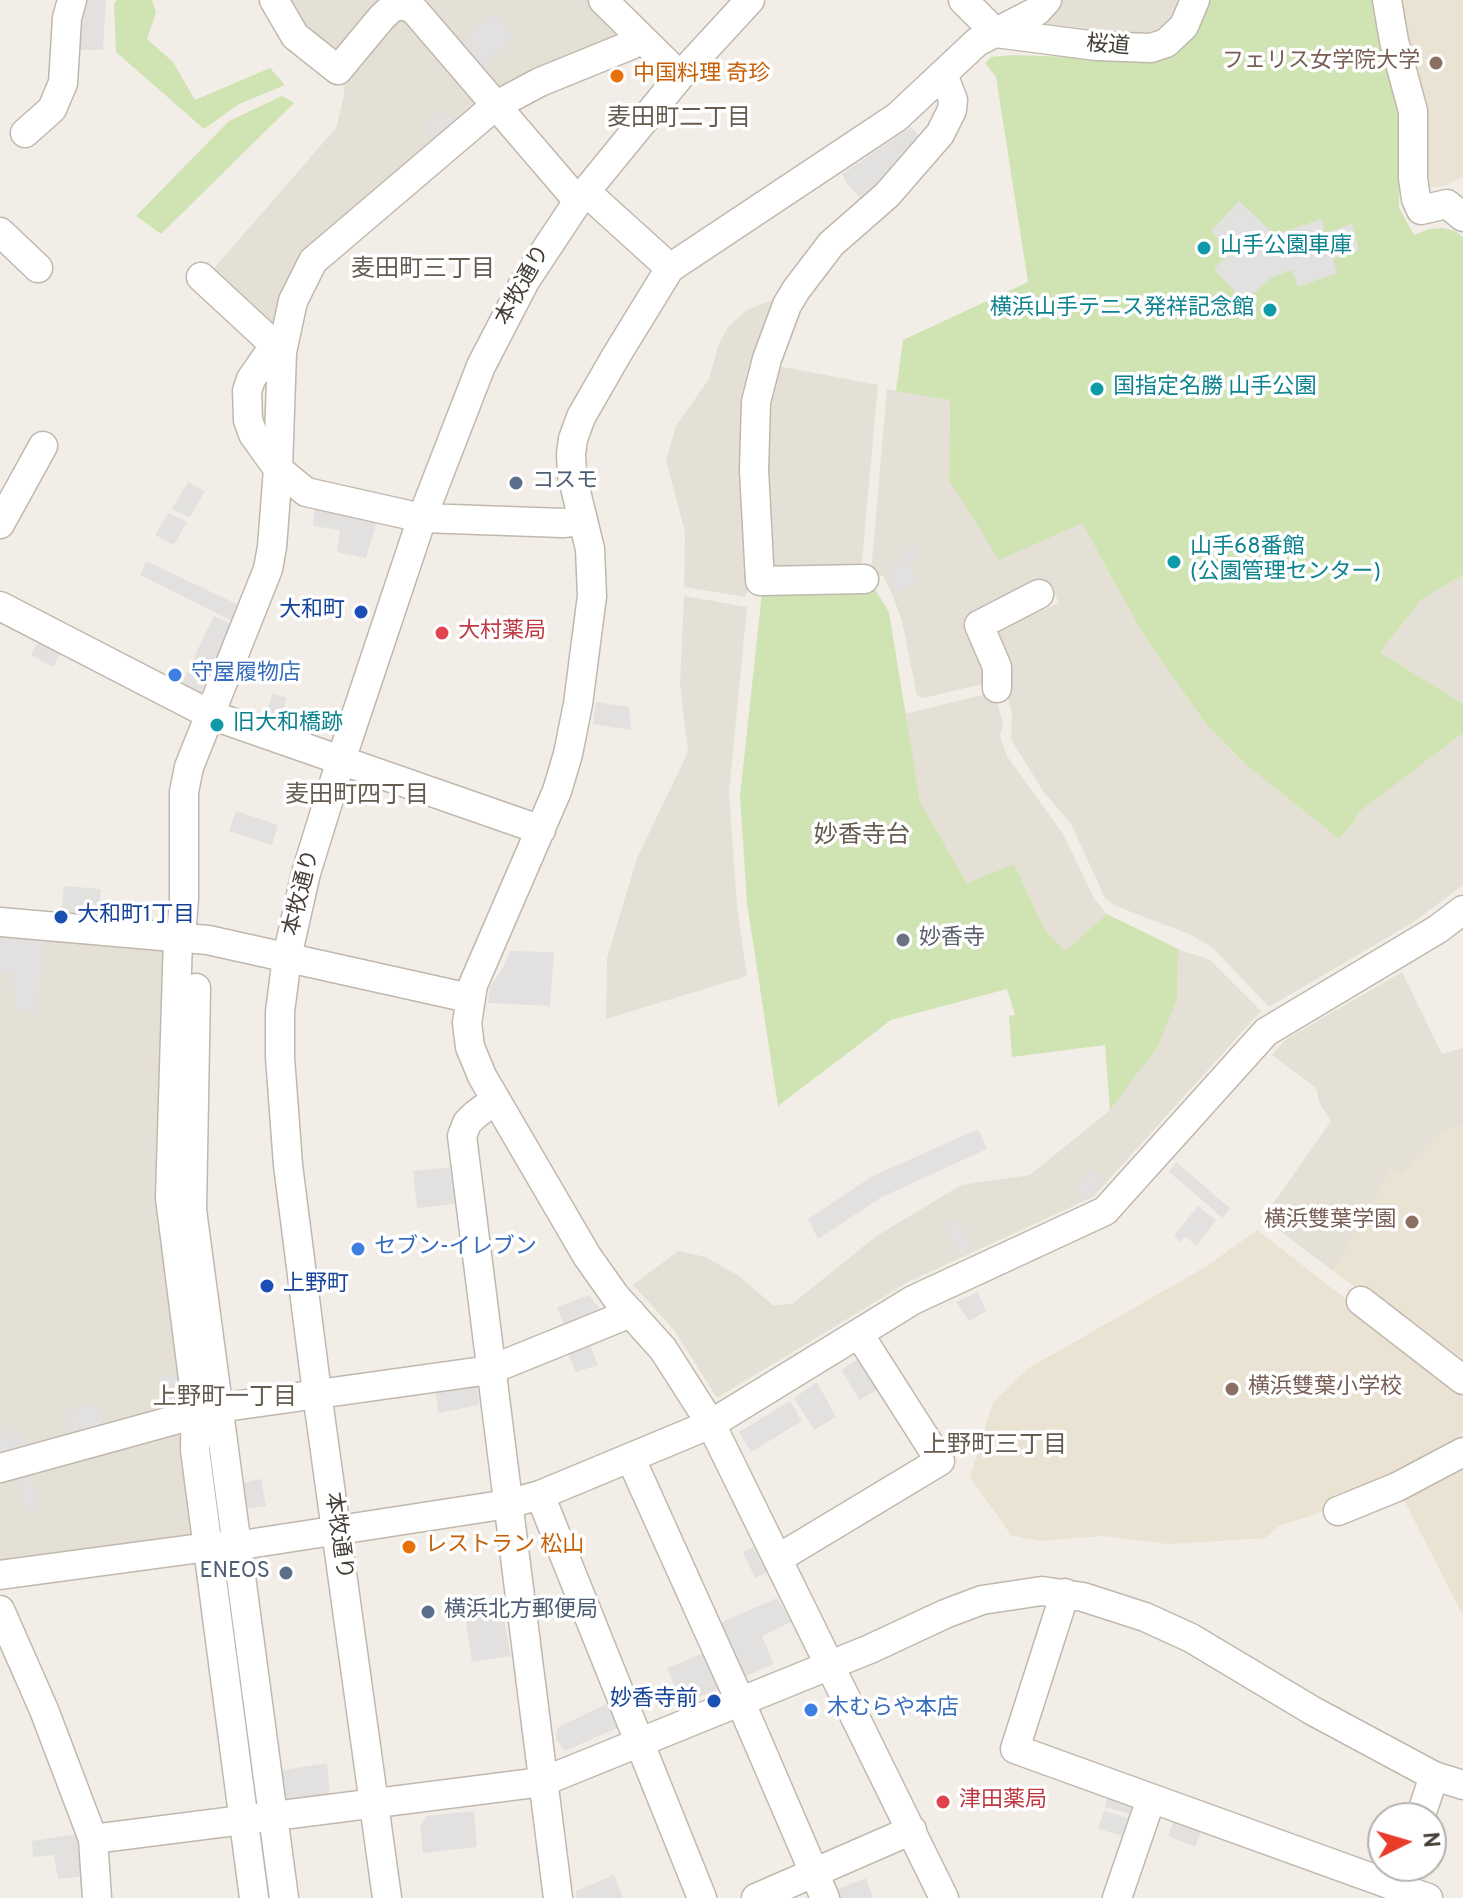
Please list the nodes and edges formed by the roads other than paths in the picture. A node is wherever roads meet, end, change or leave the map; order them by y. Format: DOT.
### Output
graph roads {
  1 [pos="72,0"];
  2 [pos="274,0"];
  3 [pos="603,0"];
  4 [pos="750,0"];
  5 [pos="963,0"];
  6 [pos="1047,0"];
  7 [pos="1195,0"];
  8 [pos="1387,0"];
  9 [pos="996,33"];
  10 [pos="631,45"];
  11 [pos="943,74"];
  12 [pos="680,76"];
  13 [pos="495,106"];
  14 [pos="25,133"];
  15 [pos="582,196"];
  16 [pos="1458,204"];
  17 [pos="0,232"];
  18 [pos="38,268"];
  19 [pos="670,268"];
  20 [pos="201,277"];
  21 [pos="282,352"];
  22 [pos="43,446"];
  23 [pos="278,469"];
  24 [pos="422,518"];
  25 [pos="583,521"];
  26 [pos="0,524"];
  27 [pos="864,579"];
  28 [pos="1039,594"];
  29 [pos="0,606"];
  30 [pos="997,688"];
  31 [pos="211,715"];
  32 [pos="341,760"];
  33 [pos="541,830"];
  34 [pos="1463,910"];
  35 [pos="0,922"];
  36 [pos="187,938"];
  37 [pos="287,957"];
  38 [pos="469,998"];
  39 [pos="495,1100"];
  40 [pos="1361,1301"];
  41 [pos="631,1313"];
  42 [pos="859,1334"];
  43 [pos="490,1370"];
  44 [pos="1463,1380"];
  45 [pos="317,1393"];
  46 [pos="207,1410"];
  47 [pos="711,1424"];
  48 [pos="1463,1452"];
  49 [pos="631,1459"];
  50 [pos="0,1468"];
  51 [pos="540,1495"];
  52 [pos="508,1504"];
  53 [pos="1338,1511"];
  54 [pos="336,1531"];
  55 [pos="222,1547"];
  56 [pos="779,1558"];
  57 [pos="0,1575"];
  58 [pos="1065,1593"];
  59 [pos="0,1610"];
  60 [pos="831,1665"];
  61 [pos="741,1703"];
  62 [pos="639,1744"];
  63 [pos="1434,1776"];
  64 [pos="542,1782"];
  65 [pos="1463,1785"];
  66 [pos="1151,1799"];
  67 [pos="1425,1802"];
  68 [pos="375,1803"];
  69 [pos="258,1818"];
  70 [pos="912,1830"];
  71 [pos="93,1839"];
  72 [pos="1367,1867"];
  73 [pos="1407,1882"];
  74 [pos="820,1885"];
  75 [pos="97,1898"];
  76 [pos="254,1898"];
  77 [pos="284,1898"];
  78 [pos="387,1898"];
  79 [pos="558,1898"];
  80 [pos="702,1898"];
  81 [pos="756,1898"];
  82 [pos="944,1898"];
  83 [pos="1117,1898"];
  84 [pos="1428,1898"];
  1 -- 14 [label="street"];
  2 -- 13 [label="street"];
  3 -- 12 [label="street"];
  4 -- 12 [label="street, 本牧通り"];
  5 -- 9 [label="street"];
  6 -- 9 [label="street"];
  7 -- 9 [label="street, 桜道"];
  8 -- 16 [label="street"];
  9 -- 11 [label="street"];
  10 -- 13 [label="street"];
  11 -- 19 [label="street"];
  11 -- 27 [label="street"];
  12 -- 15 [label="street, 本牧通り"];
  13 -- 15 [label="street"];
  13 -- 21 [label="street"];
  15 -- 19 [label="street"];
  15 -- 24 [label="street, 本牧通り"];
  17 -- 18 [label="street"];
  19 -- 25 [label="street"];
  20 -- 21 [label="street"];
  21 -- 23 [label="street"];
  22 -- 26 [label="street"];
  23 -- 24 [label="street"];
  23 -- 31 [label="street"];
  24 -- 25 [label="street"];
  24 -- 32 [label="street, 本牧通り"];
  25 -- 33 [label="street"];
  28 -- 30 [label="street"];
  29 -- 31 [label="street"];
  31 -- 32 [label="street"];
  31 -- 36 [label="street"];
  32 -- 33 [label="street"];
  32 -- 37 [label="street, 本牧通り"];
  33 -- 38 [label="street"];
  34 -- 42 [label="street"];
  35 -- 36 [label="street"];
  36 -- 37 [label="street"];
  36 -- 46 [label="street"];
  37 -- 38 [label="street"];
  37 -- 45 [label="street, 本牧通り"];
  38 -- 39 [label="street"];
  39 -- 41 [label="street"];
  39 -- 43 [label="street"];
  40 -- 44 [label="street"];
  41 -- 43 [label="street"];
  41 -- 47 [label="street"];
  42 -- 47 [label="street"];
  42 -- 56 [label="street"];
  43 -- 45 [label="street"];
  43 -- 52 [label="street"];
  45 -- 46 [label="street"];
  45 -- 54 [label="street, 本牧通り"];
  46 -- 50 [label="street"];
  46 -- 55 [label="street"];
  47 -- 49 [label="street"];
  47 -- 56 [label="street"];
  48 -- 53 [label="street"];
  49 -- 51 [label="street"];
  49 -- 61 [label="street"];
  51 -- 52 [label="street"];
  51 -- 62 [label="street"];
  52 -- 54 [label="street"];
  52 -- 64 [label="street"];
  54 -- 55 [label="street"];
  54 -- 68 [label="street, 本牧通り"];
  55 -- 57 [label="street"];
  55 -- 69 [label="street"];
  56 -- 60 [label="street"];
  58 -- 60 [label="street"];
  58 -- 63 [label="street"];
  58 -- 66 [label="street"];
  59 -- 71 [label="street"];
  60 -- 61 [label="street"];
  60 -- 70 [label="street"];
  61 -- 62 [label="street"];
  61 -- 74 [label="street"];
  62 -- 64 [label="street"];
  62 -- 80 [label="street"];
  63 -- 65 [label="street"];
  63 -- 67 [label="street"];
  64 -- 68 [label="street"];
  64 -- 79 [label="street"];
  66 -- 72 [label="street"];
  66 -- 83 [label="street"];
  68 -- 69 [label="street"];
  68 -- 78 [label="street, 本牧通り"];
  69 -- 71 [label="street"];
  69 -- 76 [label="street"];
  69 -- 77 [label="street"];
  70 -- 74 [label="street"];
  70 -- 82 [label="street"];
  71 -- 75 [label="street"];
  73 -- 84 [label="street"];
  74 -- 81 [label="street"];
}
